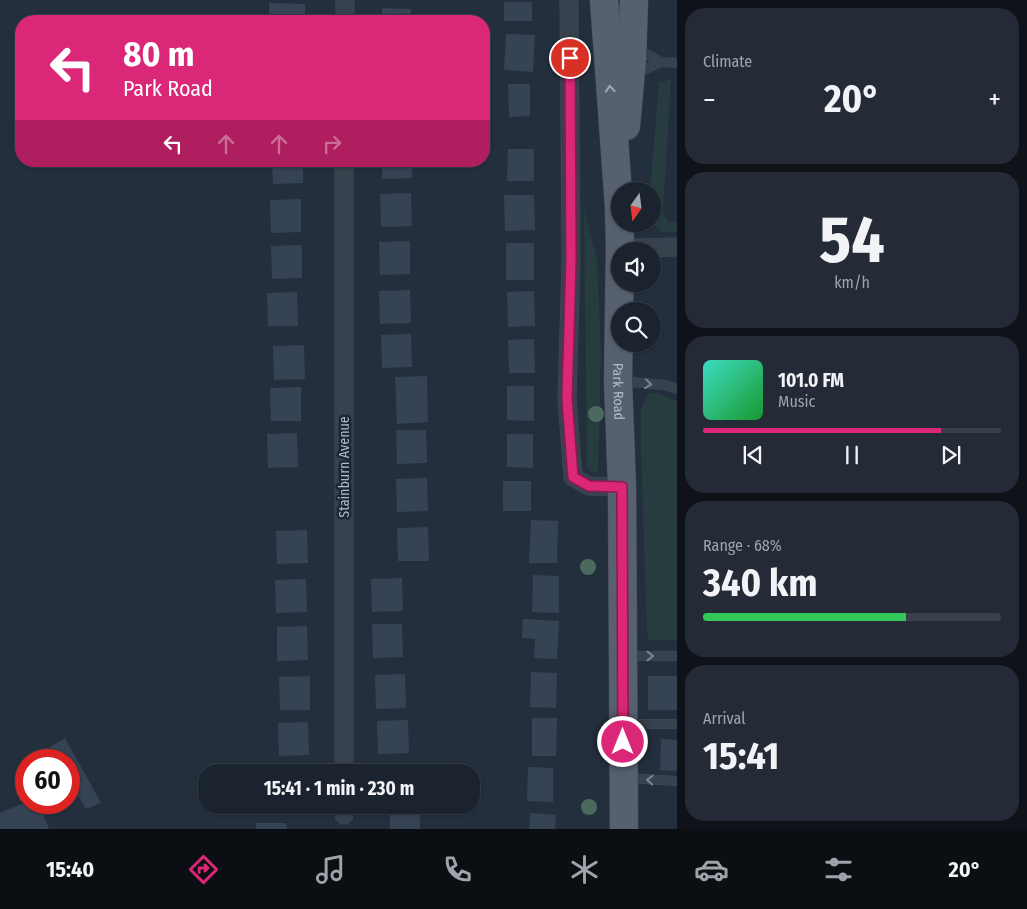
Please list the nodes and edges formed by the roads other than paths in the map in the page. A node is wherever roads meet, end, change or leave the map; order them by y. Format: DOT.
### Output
graph roads {
  1 [pos="345,0"];
  2 [pos="569,0"];
  3 [pos="604,0"];
  4 [pos="634,0"];
  5 [pos="345,15"];
  6 [pos="633,46"];
  7 [pos="661,62"];
  8 [pos="677,63"];
  9 [pos="631,76"];
  10 [pos="344,167"];
  11 [pos="619,182"];
  12 [pos="621,182"];
  13 [pos="677,246"];
  14 [pos="661,247"];
  15 [pos="619,292"];
  16 [pos="618,381"];
  17 [pos="677,389"];
  18 [pos="622,487"];
  19 [pos="623,656"];
  20 [pos="677,656"];
  21 [pos="623,724"];
  22 [pos="677,724"];
  23 [pos="344,764"];
  24 [pos="624,778"];
  25 [pos="677,781"];
  26 [pos="624,829"];
  1 -- 5 [label="street"];
  2 -- 18 [label="street"];
  11 -- 3 [label="main road, Park Road, one-way"];
  4 -- 6 [label="main road, Park Road"];
  6 -- 7 [label="lane"];
  6 -- 9 [label="main road, Park Road"];
  7 -- 8 [label="lane"];
  7 -- 9 [label="lane"];
  9 -- 12 [label="main road, Park Road"];
  10 -- 23 [label="street, Stainburn Avenue"];
  13 -- 14 [label="street"];
  15 -- 16 [label="main road, Park Road"];
  16 -- 17 [label="lane, one-way"];
  16 -- 18 [label="main road, Park Road"];
  18 -- 19 [label="main road, Park Road"];
  19 -- 20 [label="lane, one-way"];
  19 -- 21 [label="main road, Park Road"];
  21 -- 22 [label="lane"];
  21 -- 24 [label="main road, Park Road"];
  25 -- 24 [label="lane, one-way"];
  24 -- 26 [label="main road, Park Road"];
}
